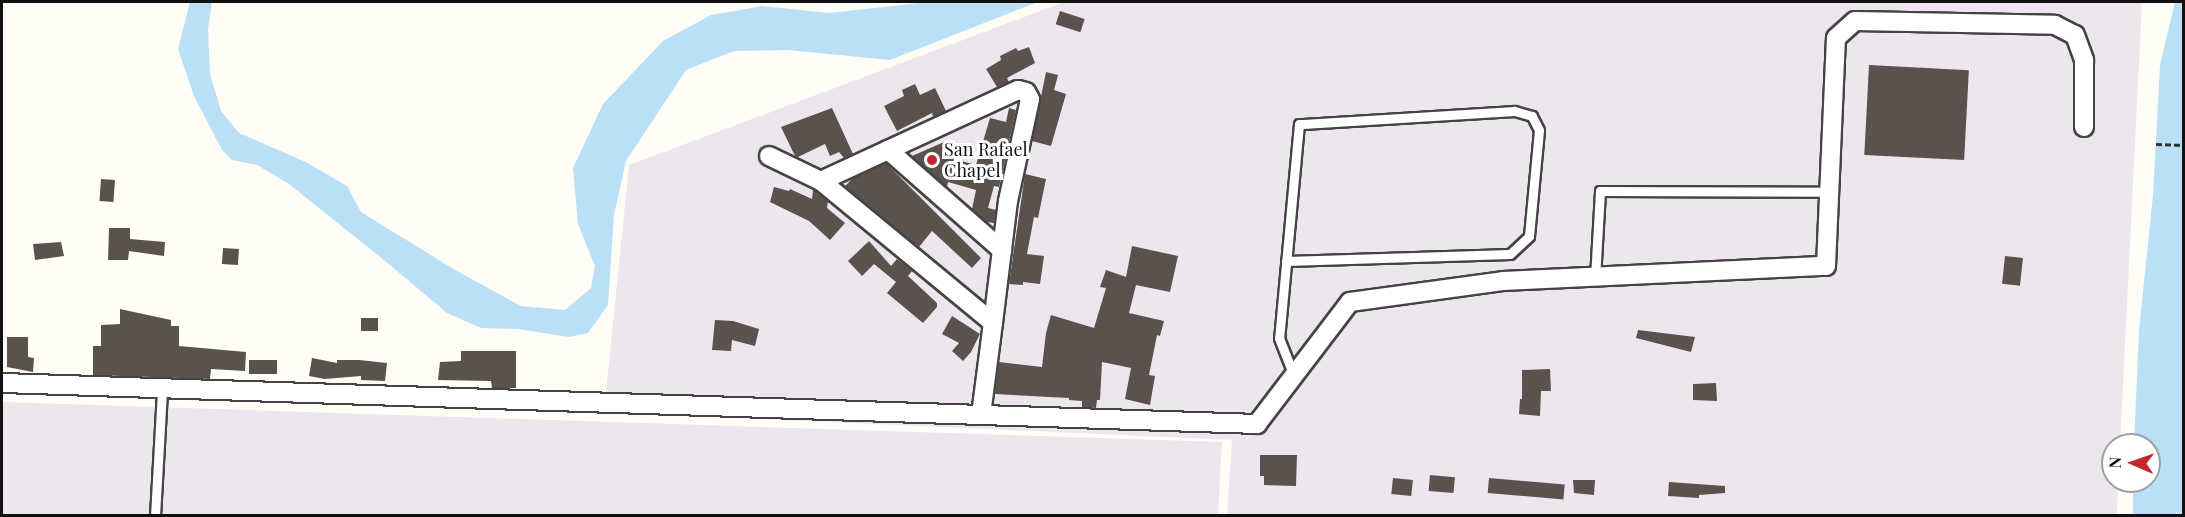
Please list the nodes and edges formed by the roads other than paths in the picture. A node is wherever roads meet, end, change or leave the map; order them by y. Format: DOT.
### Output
graph roads {
  1 [pos="2084,127"];
  2 [pos="888,150"];
  3 [pos="769,156"];
  4 [pos="821,181"];
  5 [pos="1830,192"];
  6 [pos="1002,250"];
  7 [pos="1286,261"];
  8 [pos="1595,278"];
  9 [pos="993,323"];
  10 [pos="1294,376"];
  11 [pos="2,383"];
  12 [pos="162,389"];
  13 [pos="981,416"];
  14 [pos="155,516"];
  1 -- 5 [label="street"];
  2 -- 4 [label="street"];
  2 -- 6 [label="street"];
  2 -- 6 [label="street"];
  3 -- 4 [label="street"];
  4 -- 9 [label="street"];
  5 -- 8 [label="street"];
  5 -- 8 [label="lane"];
  6 -- 9 [label="street"];
  7 -- 7 [label="lane"];
  7 -- 10 [label="lane"];
  8 -- 10 [label="street"];
  9 -- 13 [label="street"];
  10 -- 13 [label="street"];
  11 -- 12 [label="street"];
  12 -- 13 [label="street"];
  12 -- 14 [label="lane"];
}
